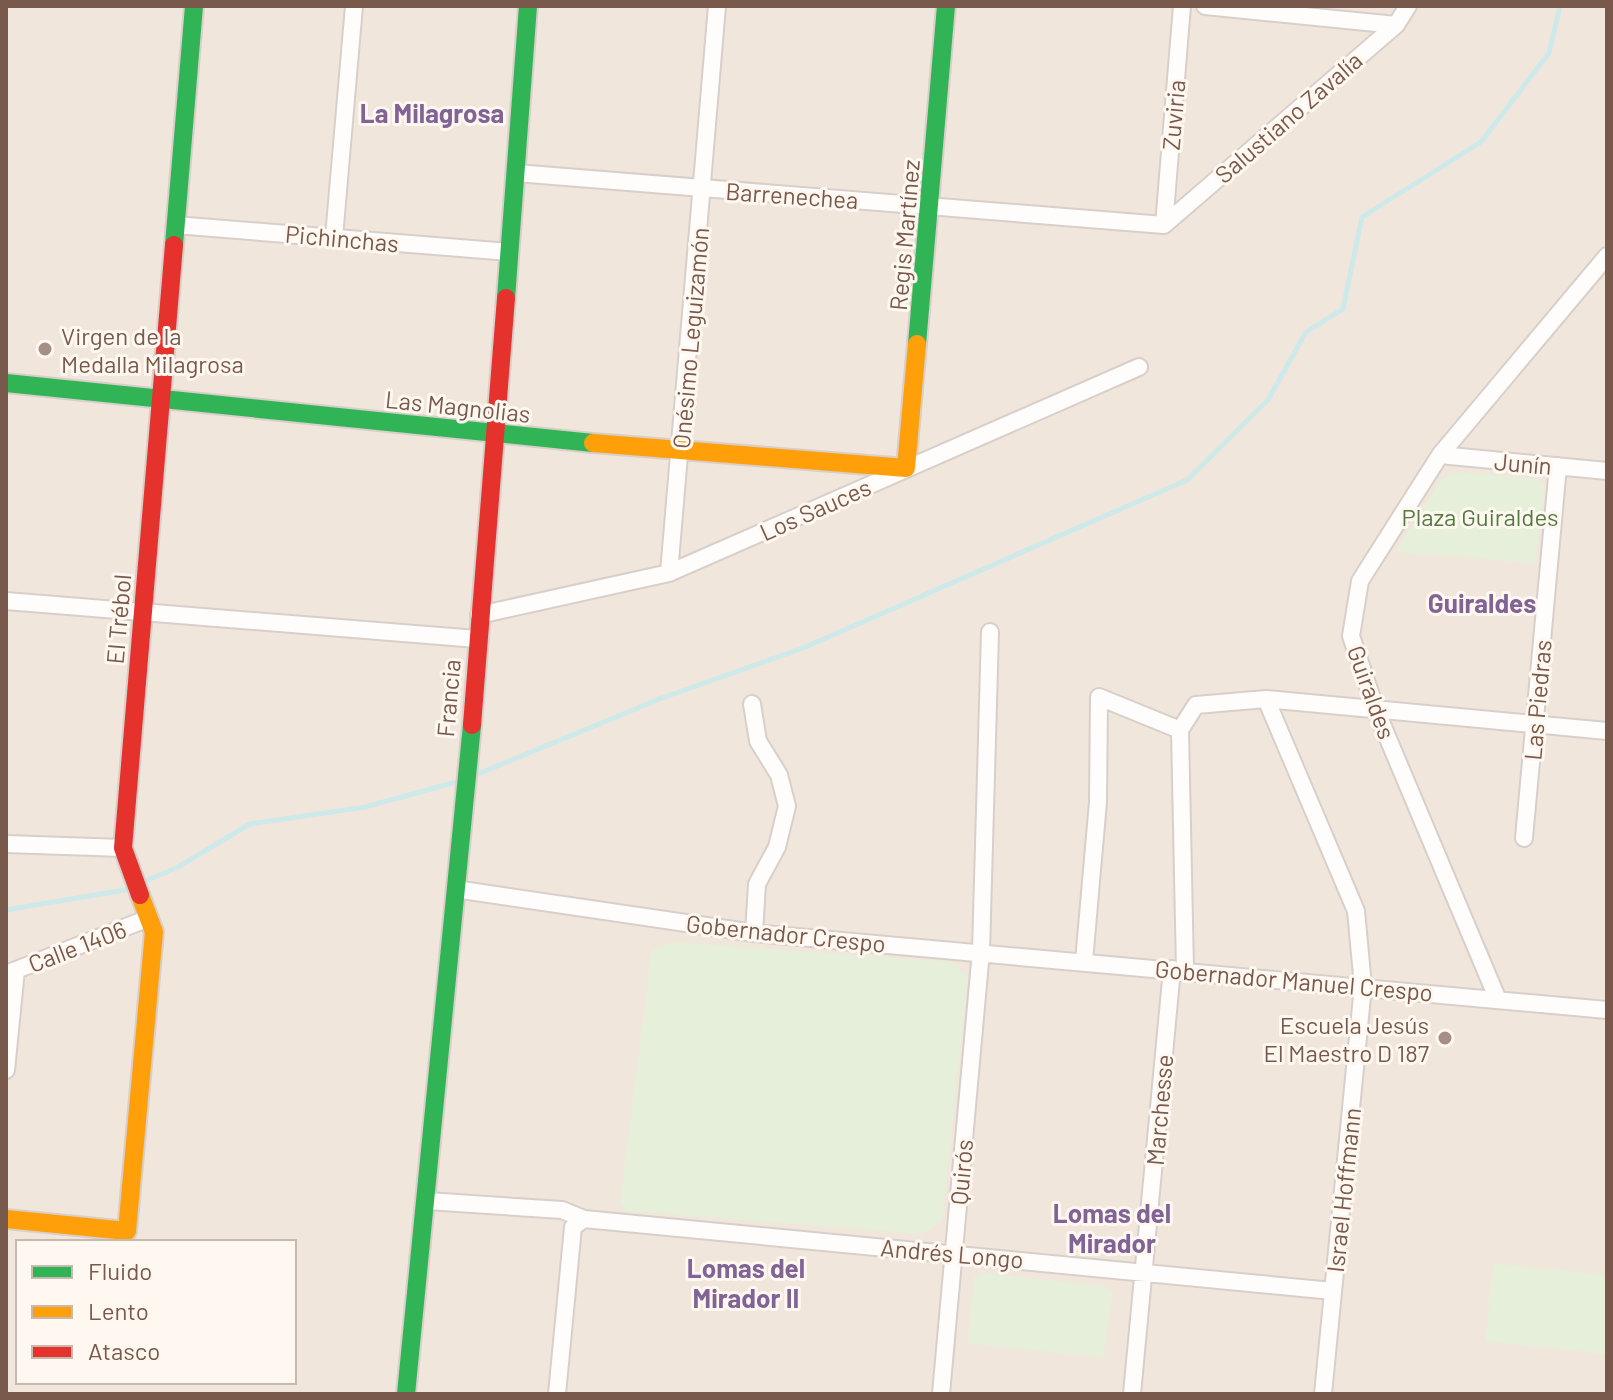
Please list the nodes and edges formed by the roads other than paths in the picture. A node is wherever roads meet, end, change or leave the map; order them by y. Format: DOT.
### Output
graph roads {
  1 [pos="194,6"];
  2 [pos="354,6"];
  3 [pos="528,6"];
  4 [pos="717,6"];
  5 [pos="946,6"];
  6 [pos="1182,6"];
  7 [pos="1205,6"];
  8 [pos="1408,6"];
  9 [pos="1396,25"];
  10 [pos="516,173"];
  11 [pos="702,188"];
  12 [pos="931,206"];
  13 [pos="175,225"];
  14 [pos="1164,225"];
  15 [pos="334,237"];
  16 [pos="509,252"];
  17 [pos="1607,256"];
  18 [pos="1139,367"];
  19 [pos="6,383"];
  20 [pos="160,400"];
  21 [pos="496,434"];
  22 [pos="681,452"];
  23 [pos="1440,455"];
  24 [pos="1558,466"];
  25 [pos="906,468"];
  26 [pos="1607,471"];
  27 [pos="669,573"];
  28 [pos="6,601"];
  29 [pos="142,615"];
  30 [pos="479,615"];
  31 [pos="990,632"];
  32 [pos="477,639"];
  33 [pos="1266,699"];
  34 [pos="752,704"];
  35 [pos="1376,710"];
  36 [pos="1534,725"];
  37 [pos="1180,730"];
  38 [pos="1607,731"];
  39 [pos="1524,838"];
  40 [pos="6,844"];
  41 [pos="123,848"];
  42 [pos="455,889"];
  43 [pos="149,918"];
  44 [pos="754,933"];
  45 [pos="981,951"];
  46 [pos="1084,961"];
  47 [pos="1179,970"];
  48 [pos="11,972"];
  49 [pos="1363,986"];
  50 [pos="1498,1000"];
  51 [pos="1607,1010"];
  52 [pos="6,1070"];
  53 [pos="427,1201"];
  54 [pos="6,1219"];
  55 [pos="578,1223"];
  56 [pos="954,1252"];
  57 [pos="1144,1272"];
  58 [pos="1333,1291"];
  59 [pos="406,1394"];
  60 [pos="557,1394"];
  61 [pos="941,1394"];
  62 [pos="1132,1394"];
  63 [pos="1323,1394"];
  1 -- 13 [label="street, El Trébol"];
  2 -- 15 [label="street"];
  3 -- 10 [label="street, Francia"];
  4 -- 11 [label="street, Onésimo Leguizamón"];
  5 -- 12 [label="street, Regis Martínez"];
  6 -- 14 [label="street, Zuviria"];
  7 -- 9 [label="street"];
  8 -- 9 [label="street, Salustiano Zavalía"];
  9 -- 14 [label="street, Salustiano Zavalía"];
  10 -- 11 [label="street, Barrenechea"];
  10 -- 16 [label="street, Francia"];
  11 -- 12 [label="street, Barrenechea"];
  11 -- 22 [label="street, Onésimo Leguizamón"];
  12 -- 14 [label="street, Barrenechea"];
  12 -- 25 [label="street, Regis Martínez"];
  13 -- 15 [label="street, Pichinchas"];
  13 -- 20 [label="street, El Trébol"];
  15 -- 16 [label="street, Pichinchas"];
  16 -- 21 [label="street, Francia"];
  17 -- 23 [label="street, Guiraldes"];
  18 -- 25 [label="street, Los Sauces"];
  19 -- 20 [label="street, Las Magnolias"];
  20 -- 21 [label="street, Las Magnolias"];
  20 -- 29 [label="street, El Trébol"];
  21 -- 22 [label="street, Las Magnolias"];
  21 -- 30 [label="street, Francia"];
  22 -- 25 [label="street, Las Magnolias"];
  22 -- 27 [label="street, Onésimo Leguizamón"];
  23 -- 24 [label="street, Junín"];
  23 -- 35 [label="street, Guiraldes"];
  24 -- 26 [label="street, Junín"];
  24 -- 36 [label="street, Las Piedras"];
  25 -- 27 [label="street, Los Sauces"];
  27 -- 30 [label="street, Los Sauces"];
  28 -- 29 [label="street"];
  29 -- 32 [label="street"];
  29 -- 41 [label="street, El Trébol"];
  30 -- 32 [label="street, Francia"];
  31 -- 45 [label="street, Quirós"];
  32 -- 42 [label="street, Francia"];
  33 -- 35 [label="street"];
  33 -- 37 [label="street"];
  33 -- 49 [label="street, Israel Hoffmann"];
  34 -- 44 [label="street"];
  35 -- 36 [label="street"];
  35 -- 50 [label="street, Guiraldes"];
  36 -- 38 [label="street"];
  36 -- 39 [label="street, Las Piedras"];
  37 -- 46 [label="street"];
  37 -- 47 [label="street, Marchesse"];
  40 -- 41 [label="street"];
  41 -- 43 [label="street, El Trébol"];
  42 -- 44 [label="street, Gobernador Crespo"];
  42 -- 53 [label="street, Francia"];
  43 -- 48 [label="street, Calle 1406"];
  43 -- 54 [label="street, El Trébol"];
  44 -- 45 [label="street, Gobernador Crespo"];
  45 -- 46 [label="street, Gobernador Manuel Crespo"];
  45 -- 56 [label="street, Quirós"];
  46 -- 47 [label="street, Gobernador Manuel Crespo"];
  47 -- 49 [label="street, Gobernador Manuel Crespo"];
  47 -- 57 [label="street, Marchesse"];
  48 -- 52 [label="street"];
  49 -- 50 [label="street, Gobernador Manuel Crespo"];
  49 -- 58 [label="street, Israel Hoffmann"];
  50 -- 51 [label="street, Gobernador Manuel Crespo"];
  53 -- 55 [label="street, Andrés Longo"];
  53 -- 59 [label="street, Francia"];
  55 -- 56 [label="street, Andrés Longo"];
  55 -- 60 [label="street"];
  56 -- 57 [label="street, Andrés Longo"];
  56 -- 61 [label="street, Quirós"];
  57 -- 58 [label="street, Andrés Longo"];
  57 -- 62 [label="street, Marchesse"];
  58 -- 63 [label="street, Israel Hoffmann"];
}
